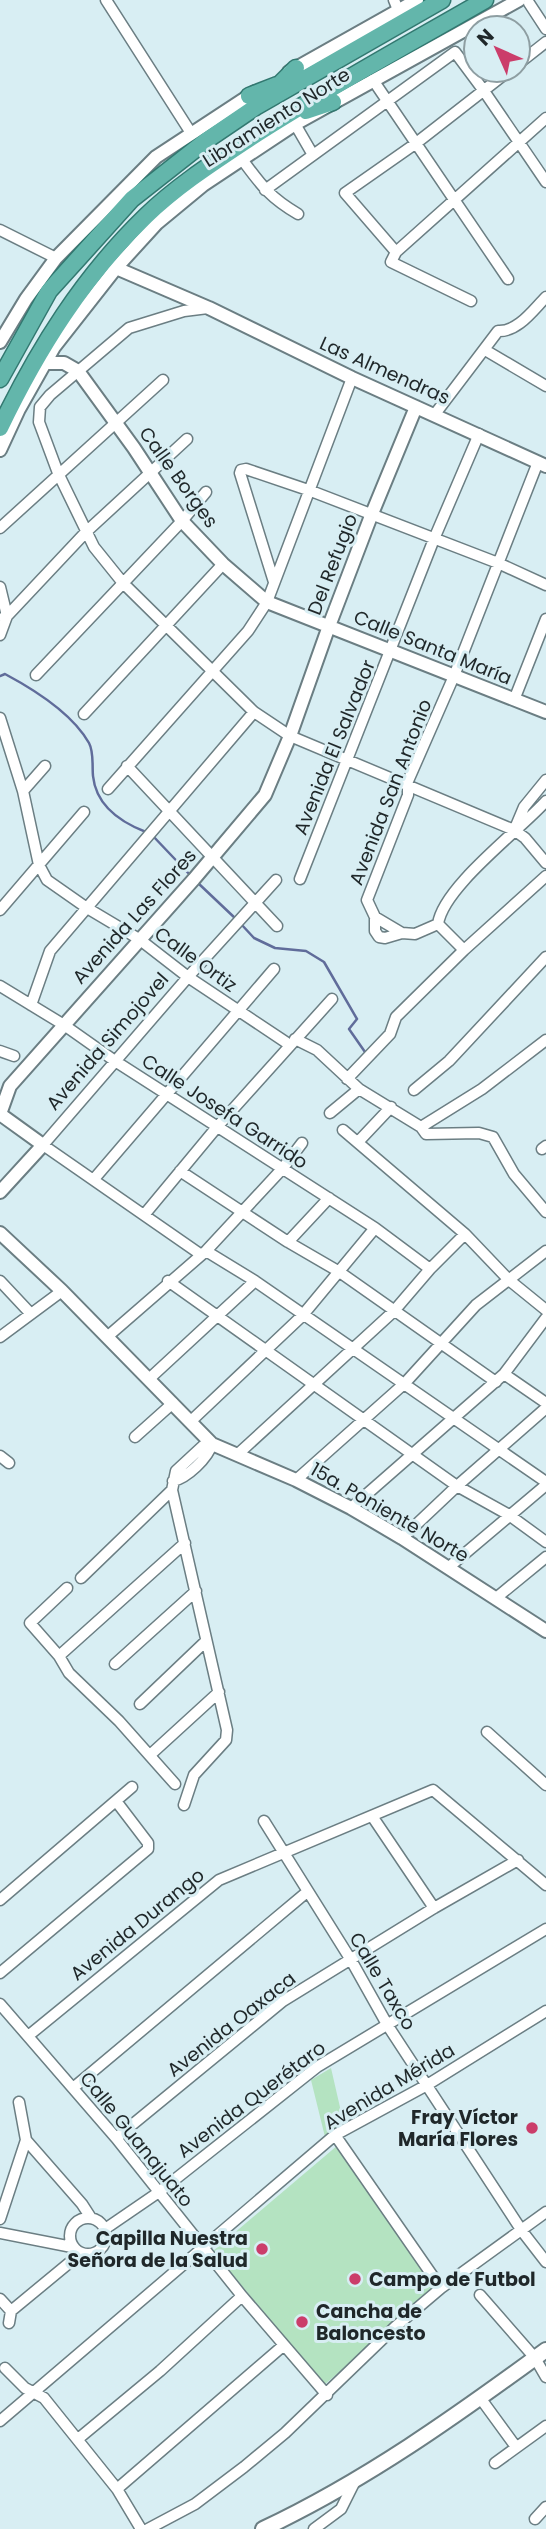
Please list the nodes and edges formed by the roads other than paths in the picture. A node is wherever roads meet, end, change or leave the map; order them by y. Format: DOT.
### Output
graph roads {
  1 [pos="106,0"];
  2 [pos="417,0"];
  3 [pos="442,0"];
  4 [pos="485,0"];
  5 [pos="524,1"];
  6 [pos="396,5"];
  7 [pos="546,29"];
  8 [pos="546,42"];
  9 [pos="532,53"];
  10 [pos="296,68"];
  11 [pos="313,74"];
  12 [pos="373,80"];
  13 [pos="280,84"];
  14 [pos="493,84"];
  15 [pos="484,91"];
  16 [pos="331,96"];
  17 [pos="253,101"];
  18 [pos="387,101"];
  19 [pos="546,118"];
  20 [pos="289,120"];
  21 [pos="191,132"];
  22 [pos="520,142"];
  23 [pos="415,144"];
  24 [pos="313,155"];
  25 [pos="241,158"];
  26 [pos="546,182"];
  27 [pos="265,190"];
  28 [pos="456,201"];
  29 [pos="298,214"];
  30 [pos="0,230"];
  31 [pos="56,257"];
  32 [pos="393,257"];
  33 [pos="117,268"];
  34 [pos="508,279"];
  35 [pos="546,297"];
  36 [pos="471,301"];
  37 [pos="209,308"];
  38 [pos="66,331"];
  39 [pos="0,342"];
  40 [pos="485,350"];
  41 [pos="45,363"];
  42 [pos="74,368"];
  43 [pos="352,378"];
  44 [pos="0,379"];
  45 [pos="163,380"];
  46 [pos="546,386"];
  47 [pos="416,407"];
  48 [pos="435,414"];
  49 [pos="115,422"];
  50 [pos="0,428"];
  51 [pos="479,434"];
  52 [pos="187,439"];
  53 [pos="0,450"];
  54 [pos="542,464"];
  55 [pos="149,471"];
  56 [pos="58,473"];
  57 [pos="311,491"];
  58 [pos="206,492"];
  59 [pos="372,516"];
  60 [pos="182,521"];
  61 [pos="0,528"];
  62 [pos="86,532"];
  63 [pos="434,539"];
  64 [pos="498,563"];
  65 [pos="223,564"];
  66 [pos="274,582"];
  67 [pos="123,583"];
  68 [pos="546,585"];
  69 [pos="0,587"];
  70 [pos="267,602"];
  71 [pos="3,617"];
  72 [pos="546,619"];
  73 [pos="167,626"];
  74 [pos="329,626"];
  75 [pos="0,635"];
  76 [pos="391,650"];
  77 [pos="213,671"];
  78 [pos="36,675"];
  79 [pos="454,676"];
  80 [pos="514,700"];
  81 [pos="254,712"];
  82 [pos="546,712"];
  83 [pos="84,714"];
  84 [pos="0,718"];
  85 [pos="290,736"];
  86 [pos="346,760"];
  87 [pos="45,766"];
  88 [pos="127,766"];
  89 [pos="546,780"];
  90 [pos="408,786"];
  91 [pos="108,789"];
  92 [pos="23,791"];
  93 [pos="546,801"];
  94 [pos="170,810"];
  95 [pos="84,812"];
  96 [pos="514,830"];
  97 [pos="212,857"];
  98 [pos="546,863"];
  99 [pos="39,865"];
  100 [pos="546,876"];
  101 [pos="300,879"];
  102 [pos="276,880"];
  103 [pos="255,903"];
  104 [pos="87,908"];
  105 [pos="0,909"];
  106 [pos="438,923"];
  107 [pos="277,926"];
  108 [pos="139,939"];
  109 [pos="464,950"];
  110 [pos="546,957"];
  111 [pos="274,969"];
  112 [pos="188,977"];
  113 [pos="0,986"];
  114 [pos="332,999"];
  115 [pos="31,1004"];
  116 [pos="237,1010"];
  117 [pos="64,1024"];
  118 [pos="546,1040"];
  119 [pos="292,1042"];
  120 [pos="0,1051"];
  121 [pos="14,1056"];
  122 [pos="115,1061"];
  123 [pos="347,1079"];
  124 [pos="359,1089"];
  125 [pos="414,1090"];
  126 [pos="166,1093"];
  127 [pos="391,1107"];
  128 [pos="330,1113"];
  129 [pos="0,1115"];
  130 [pos="217,1127"];
  131 [pos="421,1127"];
  132 [pos="343,1130"];
  133 [pos="358,1142"];
  134 [pos="302,1143"];
  135 [pos="43,1145"];
  136 [pos="282,1168"];
  137 [pos="180,1171"];
  138 [pos="94,1179"];
  139 [pos="0,1192"];
  140 [pos="329,1198"];
  141 [pos="243,1212"];
  142 [pos="546,1212"];
  143 [pos="144,1215"];
  144 [pos="374,1228"];
  145 [pos="0,1233"];
  146 [pos="465,1234"];
  147 [pos="288,1242"];
  148 [pos="546,1251"];
  149 [pos="203,1252"];
  150 [pos="430,1269"];
  151 [pos="338,1270"];
  152 [pos="509,1280"];
  153 [pos="0,1281"];
  154 [pos="168,1281"];
  155 [pos="255,1281"];
  156 [pos="62,1291"];
  157 [pos="546,1310"];
  158 [pos="394,1311"];
  159 [pos="32,1314"];
  160 [pos="216,1316"];
  161 [pos="302,1316"];
  162 [pos="546,1318"];
  163 [pos="0,1337"];
  164 [pos="107,1337"];
  165 [pos="440,1343"];
  166 [pos="353,1349"];
  167 [pos="265,1351"];
  168 [pos="504,1374"];
  169 [pos="149,1379"];
  170 [pos="496,1382"];
  171 [pos="405,1383"];
  172 [pos="313,1384"];
  173 [pos="173,1403"];
  174 [pos="546,1405"];
  175 [pos="454,1418"];
  176 [pos="362,1420"];
  177 [pos="191,1421"];
  178 [pos="135,1437"];
  179 [pos="212,1444"];
  180 [pos="497,1450"];
  181 [pos="238,1454"];
  182 [pos="412,1454"];
  183 [pos="0,1456"];
  184 [pos="9,1463"];
  185 [pos="296,1480"];
  186 [pos="546,1483"];
  187 [pos="172,1486"];
  188 [pos="457,1486"];
  189 [pos="351,1508"];
  190 [pos="509,1515"];
  191 [pos="402,1538"];
  192 [pos="546,1542"];
  193 [pos="185,1543"];
  194 [pos="546,1557"];
  195 [pos="449,1567"];
  196 [pos="81,1578"];
  197 [pos="67,1588"];
  198 [pos="196,1591"];
  199 [pos="496,1598"];
  200 [pos="546,1631"];
  201 [pos="206,1641"];
  202 [pos="59,1656"];
  203 [pos="115,1664"];
  204 [pos="219,1692"];
  205 [pos="140,1704"];
  206 [pos="487,1732"];
  207 [pos="150,1755"];
  208 [pos="175,1784"];
  209 [pos="546,1784"];
  210 [pos="132,1787"];
  211 [pos="116,1801"];
  212 [pos="184,1805"];
  213 [pos="372,1816"];
  214 [pos="264,1821"];
  215 [pos="284,1851"];
  216 [pos="518,1860"];
  217 [pos="546,1885"];
  218 [pos="307,1892"];
  219 [pos="0,1900"];
  220 [pos="434,1908"];
  221 [pos="546,1929"];
  222 [pos="351,1960"];
  223 [pos="0,1973"];
  224 [pos="0,2004"];
  225 [pos="546,2011"];
  226 [pos="388,2026"];
  227 [pos="28,2036"];
  228 [pos="427,2085"];
  229 [pos="73,2088"];
  230 [pos="19,2102"];
  231 [pos="335,2135"];
  232 [pos="116,2138"];
  233 [pos="26,2140"];
  234 [pos="159,2192"];
  235 [pos="546,2212"];
  236 [pos="91,2218"];
  237 [pos="0,2219"];
  238 [pos="105,2229"];
  239 [pos="522,2231"];
  240 [pos="0,2233"];
  241 [pos="204,2248"];
  242 [pos="76,2250"];
  243 [pos="546,2262"];
  244 [pos="441,2288"];
  245 [pos="481,2295"];
  246 [pos="242,2296"];
  247 [pos="0,2299"];
  248 [pos="11,2311"];
  249 [pos="9,2323"];
  250 [pos="284,2345"];
  251 [pos="540,2354"];
  252 [pos="5,2368"];
  253 [pos="546,2377"];
  254 [pos="35,2393"];
  255 [pos="327,2395"];
  256 [pos="481,2399"];
  257 [pos="0,2421"];
  258 [pos="546,2426"];
  259 [pos="78,2439"];
  260 [pos="516,2447"];
  261 [pos="495,2463"];
  262 [pos="355,2481"];
  263 [pos="117,2489"];
  264 [pos="546,2507"];
  265 [pos="535,2519"];
  266 [pos="271,2527"];
  267 [pos="141,2529"];
  268 [pos="148,2529"];
  269 [pos="314,2529"];
  1 -- 21 [label="street"];
  2 -- 6 [label="street"];
  3 -- 11 [label="highway"];
  4 -- 16 [label="highway"];
  5 -- 7 [label="street"];
  5 -- 12 [label="street, Libramiento Norte"];
  6 -- 10 [label="street"];
  8 -- 9 [label="street"];
  10 -- 13 [label="highway"];
  10 -- 17 [label="street"];
  11 -- 13 [label="highway"];
  11 -- 17 [label="highway"];
  12 -- 16 [label="street, Libramiento Norte"];
  12 -- 18 [label="street"];
  13 -- 17 [label="highway"];
  14 -- 15 [label="street"];
  15 -- 18 [label="street"];
  15 -- 22 [label="street"];
  15 -- 23 [label="street"];
  16 -- 20 [label="highway"];
  16 -- 20 [label="highway"];
  17 -- 21 [label="street"];
  17 -- 44 [label="highway"];
  18 -- 23 [label="street"];
  18 -- 24 [label="street"];
  19 -- 22 [label="street"];
  20 -- 24 [label="street"];
  20 -- 25 [label="street, Libramiento Norte"];
  20 -- 50 [label="highway"];
  21 -- 31 [label="street"];
  22 -- 26 [label="street"];
  22 -- 28 [label="street"];
  23 -- 28 [label="street"];
  23 -- 32 [label="street"];
  24 -- 27 [label="street"];
  25 -- 27 [label="street"];
  25 -- 33 [label="street, Libramiento Norte"];
  27 -- 29 [label="street"];
  28 -- 32 [label="street"];
  28 -- 34 [label="street"];
  30 -- 31 [label="street"];
  31 -- 39 [label="street"];
  32 -- 36 [label="street"];
  33 -- 37 [label="street, Las Almendras"];
  33 -- 38 [label="street, Libramiento Norte"];
  35 -- 40 [label="street"];
  37 -- 42 [label="street"];
  37 -- 43 [label="street, Las Almendras"];
  38 -- 41 [label="street, Libramiento Norte"];
  38 -- 42 [label="street, Calle Borges"];
  40 -- 46 [label="street"];
  40 -- 48 [label="street"];
  41 -- 42 [label="street"];
  41 -- 53 [label="street, Libramiento Norte"];
  42 -- 49 [label="street, Calle Borges"];
  42 -- 56 [label="street"];
  43 -- 47 [label="street, Las Almendras"];
  43 -- 57 [label="street"];
  45 -- 49 [label="street"];
  47 -- 48 [label="street, Las Almendras"];
  47 -- 59 [label="street, Del Refugio"];
  48 -- 51 [label="street, Las Almendras"];
  49 -- 55 [label="street, Calle Borges"];
  49 -- 56 [label="street"];
  51 -- 54 [label="street, Las Almendras"];
  51 -- 63 [label="street, Avenida El Salvador"];
  52 -- 55 [label="street"];
  54 -- 64 [label="street, Avenida San Antonio"];
  55 -- 60 [label="street, Calle Borges"];
  55 -- 62 [label="street"];
  56 -- 61 [label="street"];
  56 -- 62 [label="street"];
  57 -- 59 [label="street"];
  57 -- 66 [label="street"];
  57 -- 66 [label="street"];
  58 -- 60 [label="street"];
  59 -- 63 [label="street"];
  59 -- 74 [label="street, Del Refugio"];
  60 -- 65 [label="street, Calle Borges"];
  60 -- 67 [label="street"];
  62 -- 67 [label="street"];
  62 -- 71 [label="street"];
  63 -- 64 [label="street"];
  63 -- 76 [label="street, Avenida El Salvador"];
  64 -- 68 [label="street"];
  64 -- 79 [label="street, Avenida San Antonio"];
  65 -- 70 [label="street, Calle Borges"];
  65 -- 73 [label="street"];
  66 -- 70 [label="street"];
  67 -- 73 [label="street"];
  67 -- 78 [label="street"];
  69 -- 71 [label="street"];
  70 -- 74 [label="street, Calle Santa María"];
  70 -- 77 [label="street"];
  71 -- 75 [label="street"];
  72 -- 80 [label="street"];
  73 -- 77 [label="street"];
  73 -- 83 [label="street"];
  74 -- 76 [label="street, Calle Santa María"];
  74 -- 85 [label="street, Del Refugio"];
  76 -- 79 [label="street, Calle Santa María"];
  76 -- 86 [label="street, Avenida El Salvador"];
  77 -- 81 [label="street"];
  77 -- 88 [label="street"];
  79 -- 80 [label="street, Calle Santa María"];
  79 -- 90 [label="street, Avenida San Antonio"];
  80 -- 82 [label="street, Calle Santa María"];
  81 -- 85 [label="street"];
  81 -- 94 [label="street"];
  84 -- 92 [label="street, Calle Ortiz"];
  85 -- 86 [label="street"];
  85 -- 97 [label="street, Avenida Las Flores"];
  86 -- 90 [label="street"];
  86 -- 101 [label="street, Avenida El Salvador"];
  87 -- 92 [label="street"];
  88 -- 91 [label="street"];
  88 -- 94 [label="street"];
  89 -- 96 [label="street"];
  90 -- 96 [label="street"];
  90 -- 106 [label="street, Avenida San Antonio"];
  92 -- 99 [label="street, Calle Ortiz"];
  93 -- 96 [label="street"];
  94 -- 97 [label="street"];
  94 -- 104 [label="street"];
  95 -- 99 [label="street"];
  96 -- 98 [label="street"];
  96 -- 106 [label="street"];
  97 -- 103 [label="street"];
  97 -- 108 [label="street, Avenida Las Flores"];
  99 -- 104 [label="street, Calle Ortiz"];
  99 -- 105 [label="street"];
  100 -- 109 [label="street"];
  102 -- 103 [label="street, Avenida Simojovel"];
  103 -- 107 [label="street"];
  103 -- 112 [label="street, Avenida Simojovel"];
  104 -- 108 [label="street, Calle Ortiz"];
  104 -- 115 [label="street"];
  106 -- 109 [label="street"];
  108 -- 112 [label="street, Calle Ortiz"];
  108 -- 117 [label="street, Avenida Las Flores"];
  109 -- 123 [label="street"];
  110 -- 125 [label="street"];
  111 -- 116 [label="street"];
  112 -- 116 [label="street, Calle Ortiz"];
  112 -- 122 [label="street, Avenida Simojovel"];
  113 -- 115 [label="street, Calle Josefa Garrido"];
  114 -- 119 [label="street"];
  115 -- 117 [label="street, Calle Josefa Garrido"];
  116 -- 119 [label="street, Calle Ortiz"];
  116 -- 126 [label="street"];
  117 -- 122 [label="street, Calle Josefa Garrido"];
  117 -- 129 [label="street, Avenida Las Flores"];
  118 -- 131 [label="street"];
  119 -- 123 [label="street, Calle Ortiz"];
  119 -- 130 [label="street"];
  120 -- 121 [label="street"];
  122 -- 126 [label="street, Calle Josefa Garrido"];
  122 -- 135 [label="street, Avenida Simojovel"];
  123 -- 124 [label="street, Calle Ortiz"];
  124 -- 127 [label="street, Calle Ortiz"];
  124 -- 128 [label="street"];
  126 -- 130 [label="street, Calle Josefa Garrido"];
  126 -- 138 [label="street"];
  127 -- 131 [label="street, Calle Ortiz"];
  127 -- 133 [label="street"];
  129 -- 135 [label="street"];
  130 -- 136 [label="street, Calle Josefa Garrido"];
  130 -- 137 [label="street"];
  131 -- 142 [label="street"];
  132 -- 133 [label="street"];
  133 -- 146 [label="street"];
  134 -- 136 [label="street"];
  135 -- 138 [label="street"];
  135 -- 139 [label="street, Avenida Simojovel"];
  136 -- 140 [label="street, Calle Josefa Garrido"];
  136 -- 141 [label="street"];
  137 -- 141 [label="street"];
  137 -- 143 [label="street"];
  138 -- 143 [label="street"];
  140 -- 144 [label="street, Calle Josefa Garrido"];
  140 -- 147 [label="street"];
  141 -- 147 [label="street"];
  141 -- 149 [label="street"];
  143 -- 149 [label="street"];
  144 -- 150 [label="street, Calle Josefa Garrido"];
  144 -- 151 [label="street"];
  145 -- 156 [label="street, 15a. Poniente Norte"];
  146 -- 150 [label="street"];
  146 -- 152 [label="street"];
  147 -- 151 [label="street"];
  148 -- 152 [label="street"];
  149 -- 154 [label="street"];
  149 -- 155 [label="street"];
  150 -- 158 [label="street"];
  151 -- 158 [label="street"];
  151 -- 161 [label="street"];
  152 -- 157 [label="street"];
  152 -- 165 [label="street"];
  153 -- 159 [label="street"];
  154 -- 160 [label="street"];
  154 -- 164 [label="street"];
  155 -- 160 [label="street"];
  155 -- 161 [label="street"];
  156 -- 159 [label="street"];
  156 -- 164 [label="street, 15a. Poniente Norte"];
  158 -- 165 [label="street"];
  158 -- 166 [label="street"];
  159 -- 163 [label="street"];
  160 -- 167 [label="street"];
  160 -- 169 [label="street"];
  161 -- 166 [label="street"];
  161 -- 167 [label="street"];
  162 -- 168 [label="street"];
  164 -- 169 [label="street, 15a. Poniente Norte"];
  165 -- 170 [label="street"];
  165 -- 171 [label="street"];
  166 -- 171 [label="street"];
  166 -- 172 [label="street"];
  167 -- 172 [label="street"];
  167 -- 177 [label="street"];
  168 -- 170 [label="street"];
  168 -- 174 [label="street"];
  169 -- 173 [label="street, 15a. Poniente Norte"];
  170 -- 175 [label="street"];
  171 -- 175 [label="street"];
  171 -- 176 [label="street"];
  172 -- 176 [label="street"];
  172 -- 181 [label="street"];
  173 -- 177 [label="street, 15a. Poniente Norte"];
  173 -- 178 [label="street"];
  174 -- 180 [label="street"];
  175 -- 180 [label="street"];
  175 -- 182 [label="street"];
  176 -- 182 [label="street"];
  176 -- 185 [label="street"];
  177 -- 179 [label="street, 15a. Poniente Norte"];
  179 -- 181 [label="street, 15a. Poniente Norte"];
  179 -- 187 [label="street"];
  180 -- 186 [label="street"];
  180 -- 188 [label="street"];
  181 -- 185 [label="street, 15a. Poniente Norte"];
  182 -- 188 [label="street"];
  182 -- 189 [label="street"];
  183 -- 184 [label="street"];
  185 -- 189 [label="street, 15a. Poniente Norte"];
  186 -- 190 [label="street"];
  187 -- 193 [label="street"];
  187 -- 196 [label="street"];
  188 -- 190 [label="street"];
  188 -- 191 [label="street"];
  189 -- 191 [label="street, 15a. Poniente Norte"];
  190 -- 192 [label="street"];
  190 -- 195 [label="street"];
  191 -- 195 [label="street, 15a. Poniente Norte"];
  193 -- 198 [label="street"];
  193 -- 202 [label="street"];
  194 -- 199 [label="street"];
  195 -- 199 [label="street, 15a. Poniente Norte"];
  197 -- 202 [label="street"];
  198 -- 201 [label="street"];
  198 -- 203 [label="street"];
  199 -- 200 [label="street, 15a. Poniente Norte"];
  201 -- 204 [label="street"];
  201 -- 205 [label="street"];
  202 -- 207 [label="street"];
  204 -- 207 [label="street"];
  204 -- 212 [label="street"];
  206 -- 209 [label="street"];
  207 -- 208 [label="street"];
  210 -- 211 [label="street"];
  211 -- 219 [label="street"];
  211 -- 223 [label="street"];
  213 -- 215 [label="street, Avenida Durango"];
  213 -- 216 [label="street, Avenida Durango"];
  213 -- 220 [label="street"];
  214 -- 215 [label="street, Calle Taxco"];
  215 -- 218 [label="street, Calle Taxco"];
  215 -- 227 [label="street, Avenida Durango"];
  216 -- 217 [label="street"];
  216 -- 220 [label="street, Avenida Oaxaca"];
  218 -- 222 [label="street, Calle Taxco"];
  218 -- 229 [label="street"];
  220 -- 222 [label="street, Avenida Oaxaca"];
  221 -- 226 [label="street, Avenida Querétaro"];
  222 -- 226 [label="street, Calle Taxco"];
  222 -- 232 [label="street, Avenida Oaxaca"];
  224 -- 227 [label="street, Calle Guanajuato"];
  225 -- 228 [label="street, Avenida Mérida"];
  226 -- 228 [label="street, Calle Taxco"];
  226 -- 234 [label="street, Avenida Querétaro"];
  227 -- 229 [label="street, Calle Guanajuato"];
  228 -- 231 [label="street, Avenida Mérida"];
  228 -- 239 [label="street, Calle Taxco"];
  229 -- 232 [label="street, Calle Guanajuato"];
  230 -- 233 [label="street"];
  231 -- 241 [label="street, Avenida Mérida"];
  231 -- 244 [label="street"];
  232 -- 234 [label="street, Calle Guanajuato"];
  233 -- 236 [label="street"];
  233 -- 237 [label="street"];
  234 -- 238 [label="street, Avenida Querétaro"];
  234 -- 241 [label="street, Calle Guanajuato"];
  235 -- 239 [label="street"];
  236 -- 238 [label="street"];
  236 -- 242 [label="street"];
  238 -- 242 [label="street"];
  239 -- 243 [label="street, Calle Taxco"];
  239 -- 244 [label="street"];
  240 -- 242 [label="street"];
  241 -- 246 [label="street, Calle Guanajuato"];
  241 -- 254 [label="street, Avenida Mérida"];
  242 -- 248 [label="street"];
  244 -- 255 [label="street"];
  245 -- 251 [label="street"];
  246 -- 250 [label="street, Calle Guanajuato"];
  246 -- 259 [label="street"];
  247 -- 248 [label="street"];
  248 -- 249 [label="street"];
  250 -- 255 [label="street, Calle Guanajuato"];
  250 -- 263 [label="street"];
  251 -- 253 [label="street"];
  251 -- 256 [label="main road"];
  252 -- 254 [label="street"];
  254 -- 257 [label="street, Avenida Mérida"];
  254 -- 259 [label="street"];
  255 -- 268 [label="street"];
  256 -- 260 [label="street"];
  256 -- 262 [label="main road"];
  258 -- 260 [label="street"];
  259 -- 263 [label="street"];
  260 -- 261 [label="street"];
  262 -- 266 [label="main road"];
  262 -- 269 [label="street"];
  263 -- 267 [label="street"];
  264 -- 265 [label="street"];
}
